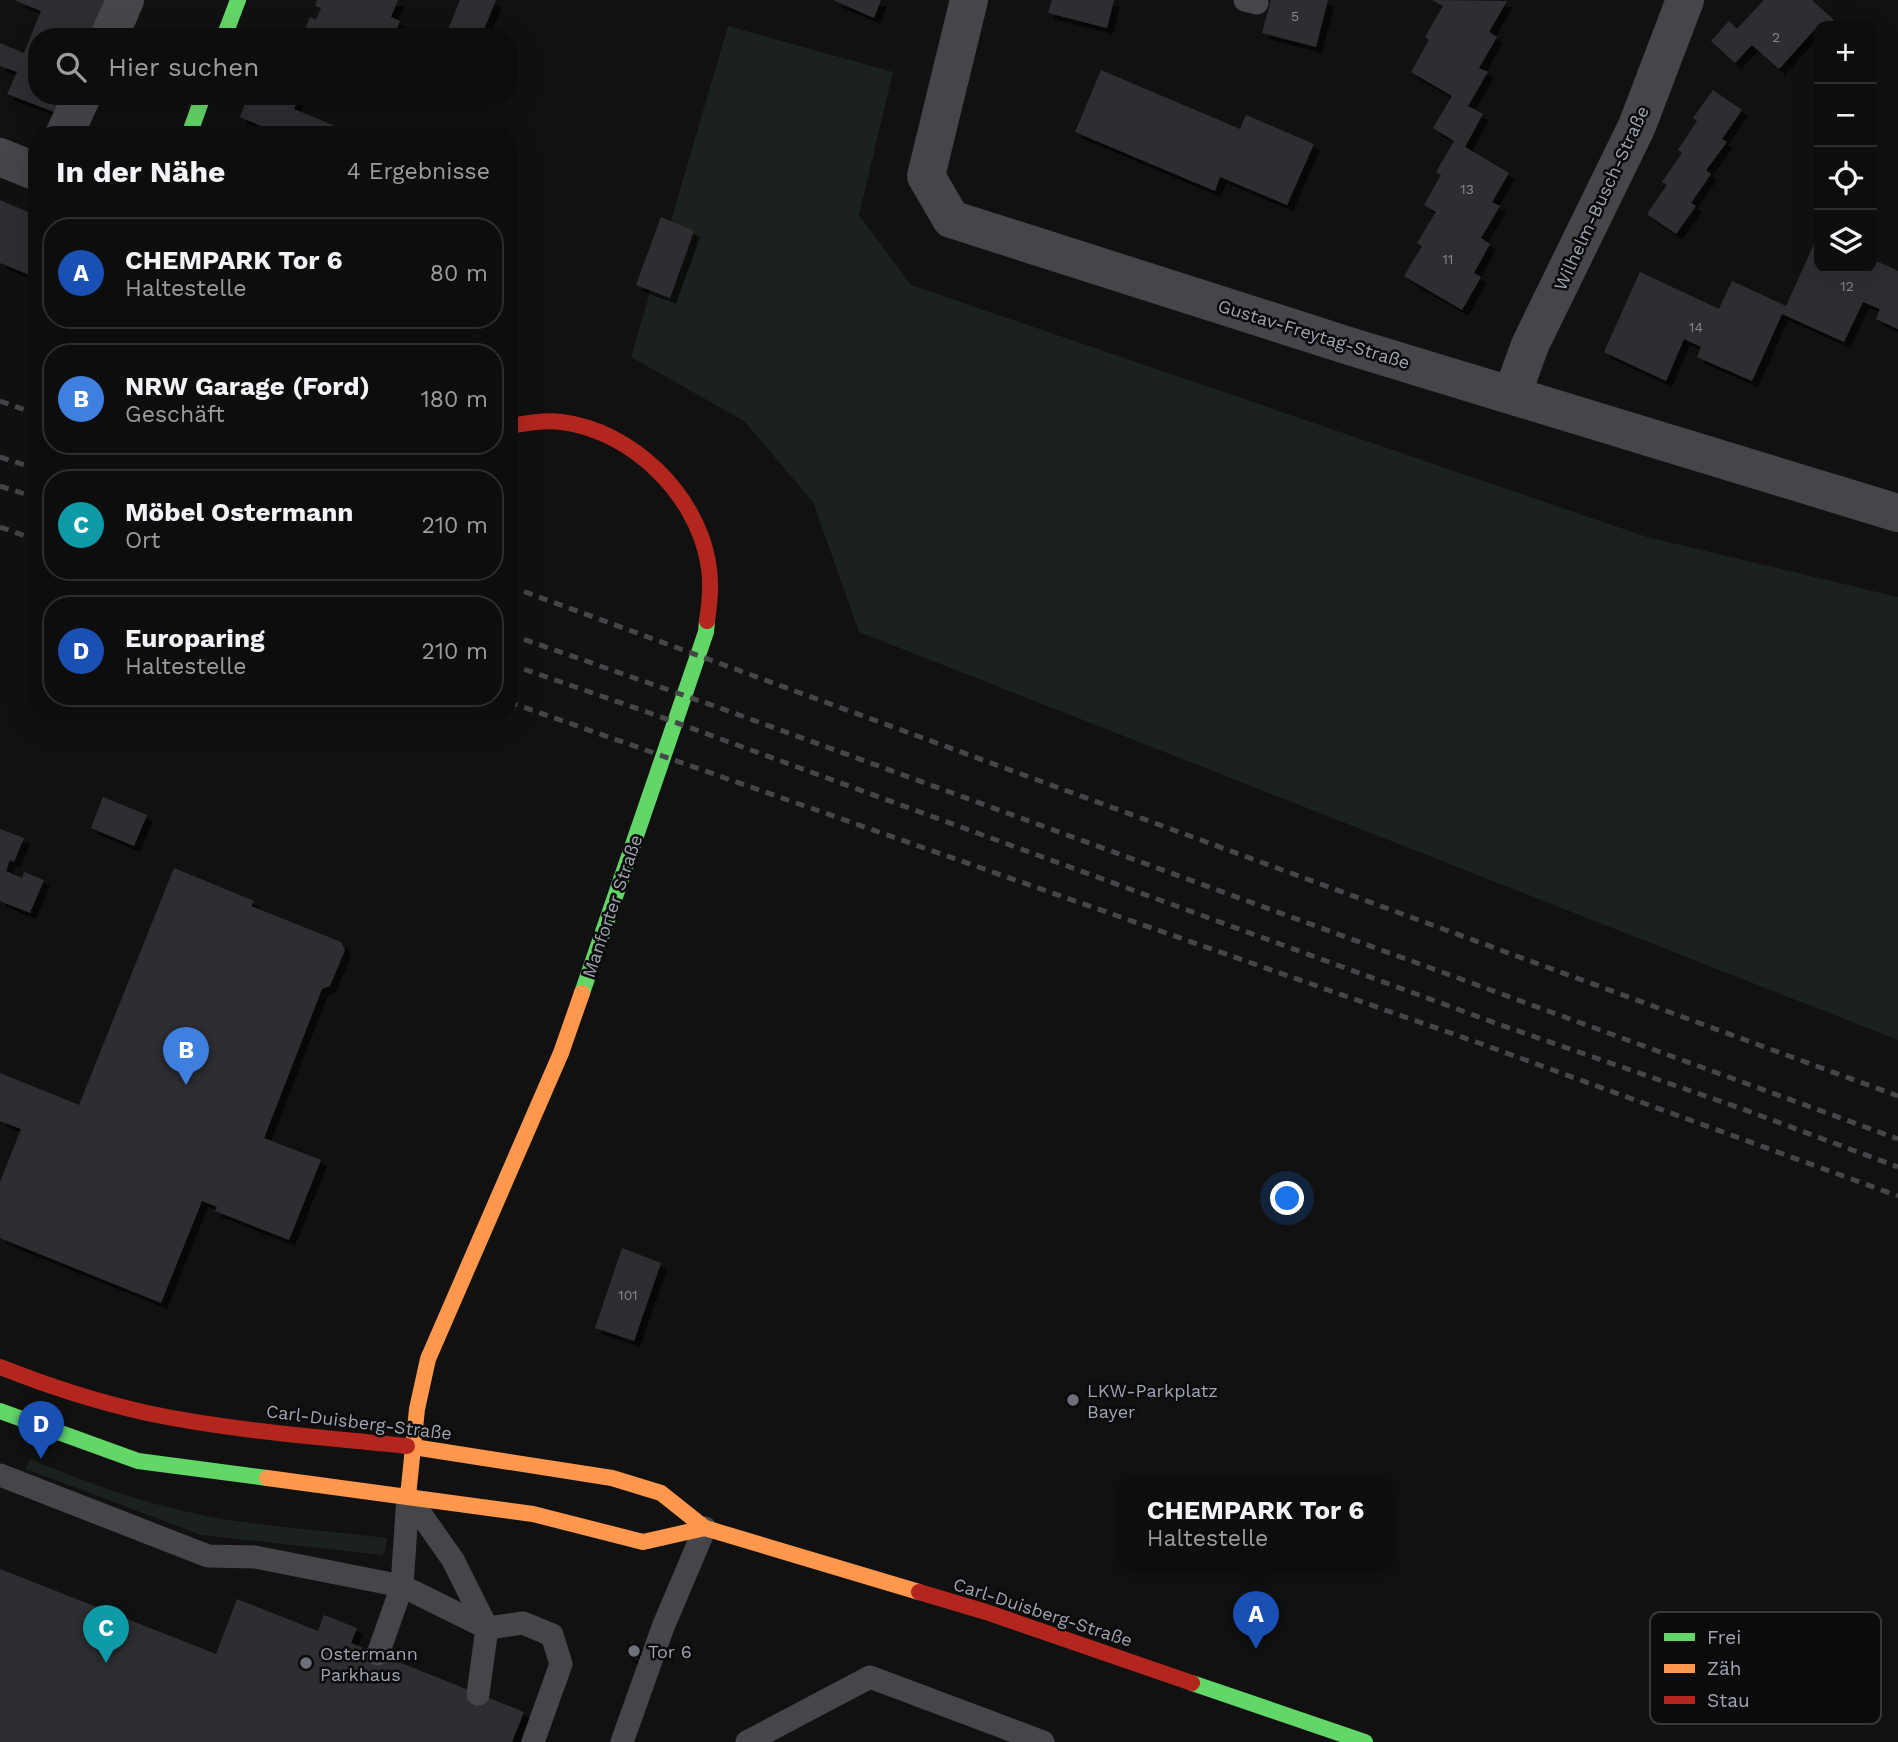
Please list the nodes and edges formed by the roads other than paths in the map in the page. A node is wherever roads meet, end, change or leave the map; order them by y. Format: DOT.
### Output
graph roads {
  1 [pos="125,0"];
  2 [pos="238,0"];
  3 [pos="969,0"];
  4 [pos="1685,0"];
  5 [pos="112,28"];
  6 [pos="227,28"];
  7 [pos="78,105"];
  8 [pos="200,105"];
  9 [pos="68,126"];
  10 [pos="192,126"];
  11 [pos="0,157"];
  12 [pos="28,168"];
  13 [pos="1512,395"];
  14 [pos="518,425"];
  15 [pos="1898,513"];
  16 [pos="0,1367"];
  17 [pos="0,1411"];
  18 [pos="413,1447"];
  19 [pos="0,1475"];
  20 [pos="408,1496"];
  21 [pos="705,1528"];
  22 [pos="402,1586"];
  23 [pos="487,1628"];
  24 [pos="378,1654"];
  25 [pos="478,1693"];
  26 [pos="533,1742"];
  27 [pos="622,1742"];
  28 [pos="747,1742"];
  29 [pos="1043,1742"];
  30 [pos="1365,1742"];
  1 -- 5 [label="street"];
  2 -- 6 [label="street"];
  3 -- 13 [label="street, Gustav-Freytag-Straße"];
  4 -- 13 [label="street, Wilhelm-Busch-Straße"];
  7 -- 9 [label="street"];
  8 -- 10 [label="street"];
  11 -- 12 [label="street"];
  13 -- 15 [label="street, Gustav-Freytag-Straße"];
  14 -- 18 [label="street, Manforter Straße"];
  16 -- 18 [label="street, Carl-Duisberg-Straße"];
  17 -- 20 [label="street, Carl-Duisberg-Straße"];
  18 -- 20 [label="street, Manforter Straße"];
  18 -- 21 [label="street, Carl-Duisberg-Straße"];
  19 -- 22 [label="lane"];
  20 -- 21 [label="street, Carl-Duisberg-Straße"];
  20 -- 22 [label="lane"];
  20 -- 23 [label="lane"];
  21 -- 27 [label="lane"];
  21 -- 30 [label="street, Carl-Duisberg-Straße"];
  22 -- 23 [label="lane"];
  22 -- 24 [label="lane"];
  23 -- 25 [label="lane"];
  23 -- 26 [label="lane"];
  28 -- 29 [label="lane"];
}
